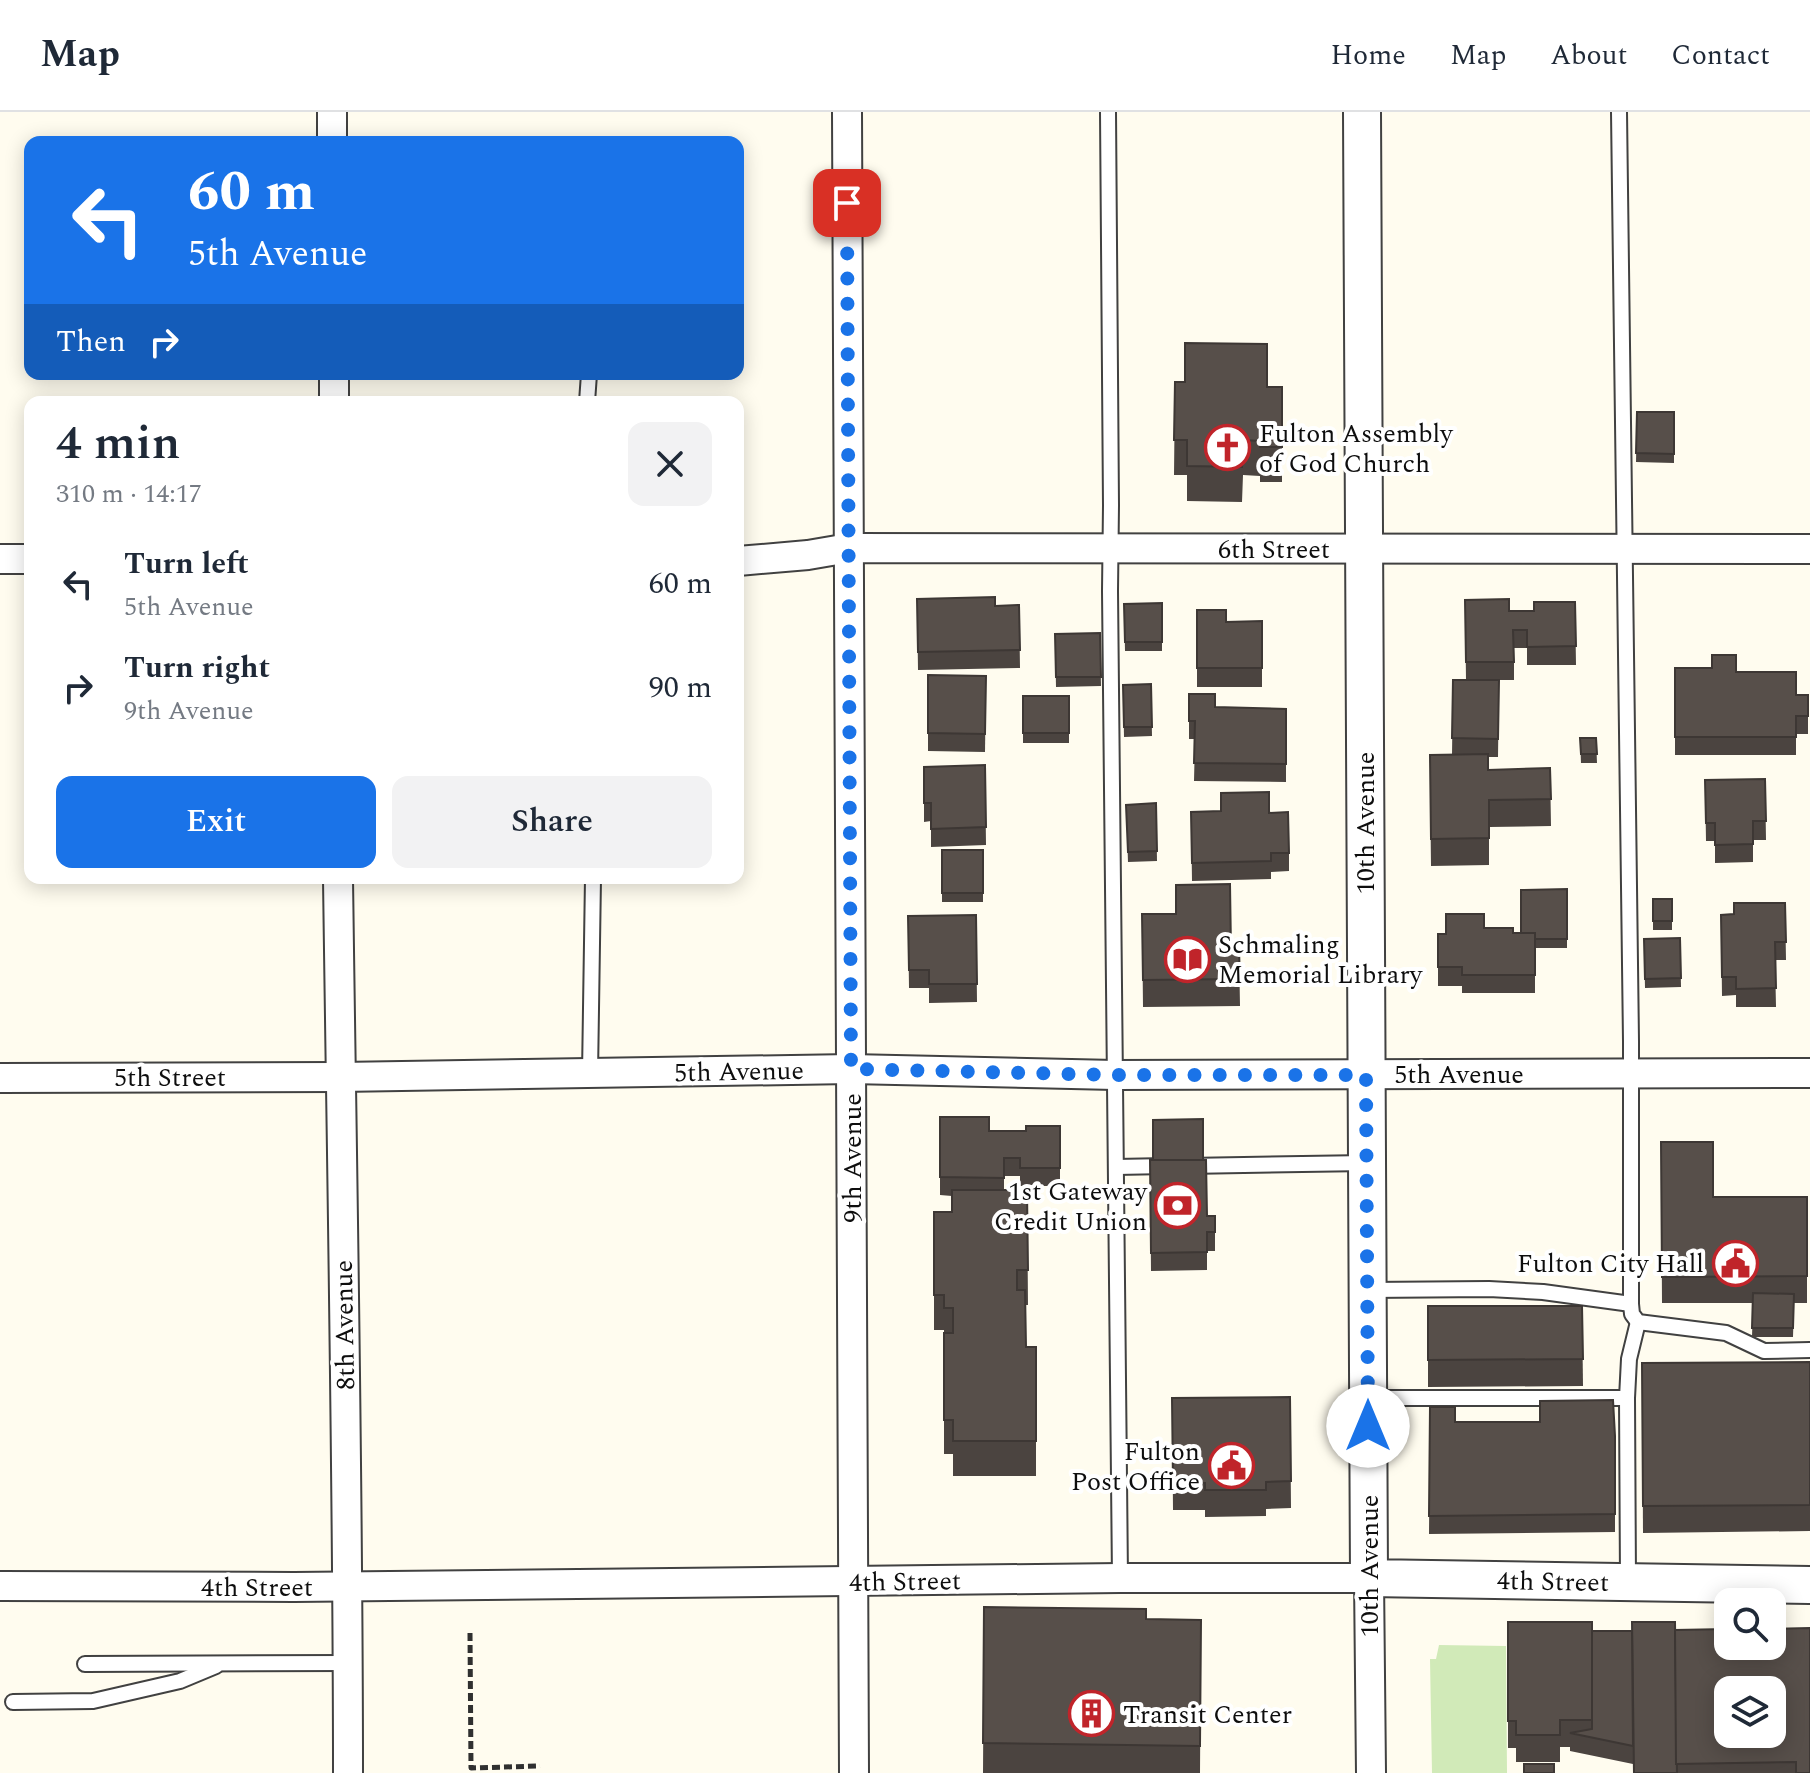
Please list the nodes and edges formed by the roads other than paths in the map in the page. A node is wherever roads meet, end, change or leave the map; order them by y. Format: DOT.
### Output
graph roads {
  1 [pos="332,112"];
  2 [pos="847,112"];
  3 [pos="1108,112"];
  4 [pos="1362,112"];
  5 [pos="1619,112"];
  6 [pos="332,136"];
  7 [pos="849,548"];
  8 [pos="1111,548"];
  9 [pos="1364,549"];
  10 [pos="1625,549"];
  11 [pos="1810,549"];
  12 [pos="0,559"];
  13 [pos="24,559"];
  14 [pos="744,560"];
  15 [pos="338,884"];
  16 [pos="593,884"];
  17 [pos="851,1069"];
  18 [pos="1810,1073"];
  19 [pos="590,1074"];
  20 [pos="1631,1074"];
  21 [pos="1115,1075"];
  22 [pos="1366,1075"];
  23 [pos="340,1077"];
  24 [pos="0,1078"];
  25 [pos="1367,1163"];
  26 [pos="1116,1167"];
  27 [pos="1368,1290"];
  28 [pos="1631,1304"];
  29 [pos="1638,1322"];
  30 [pos="1810,1350"];
  31 [pos="1368,1398"];
  32 [pos="1627,1398"];
  33 [pos="1120,1578"];
  34 [pos="1369,1578"];
  35 [pos="854,1581"];
  36 [pos="1628,1582"];
  37 [pos="1810,1585"];
  38 [pos="0,1586"];
  39 [pos="348,1586"];
  40 [pos="222,1663"];
  41 [pos="348,1663"];
  42 [pos="85,1664"];
  43 [pos="13,1702"];
  44 [pos="348,1773"];
  45 [pos="854,1773"];
  46 [pos="1371,1773"];
  1 -- 6 [label="street"];
  2 -- 7 [label="street, 9th Avenue"];
  3 -- 8 [label="lane"];
  4 -- 9 [label="street, 10th Avenue"];
  5 -- 10 [label="lane"];
  7 -- 8 [label="street, 6th Street"];
  7 -- 14 [label="street, 6th Street"];
  7 -- 17 [label="street, 9th Avenue"];
  8 -- 9 [label="street, 6th Street"];
  8 -- 21 [label="lane"];
  9 -- 10 [label="street, 6th Street"];
  9 -- 22 [label="street, 10th Avenue"];
  10 -- 11 [label="street, 6th Street"];
  10 -- 20 [label="lane"];
  12 -- 13 [label="street"];
  15 -- 23 [label="street, 8th Avenue"];
  16 -- 19 [label="lane"];
  17 -- 19 [label="street, 5th Avenue"];
  17 -- 21 [label="street, 5th Avenue"];
  17 -- 35 [label="street, 9th Avenue"];
  18 -- 20 [label="street, 5th Avenue"];
  19 -- 23 [label="street, 5th Avenue"];
  20 -- 22 [label="street, 5th Avenue"];
  20 -- 28 [label="lane"];
  21 -- 22 [label="street, 5th Avenue"];
  21 -- 26 [label="lane"];
  22 -- 25 [label="street, 10th Avenue"];
  23 -- 24 [label="street, 5th Street"];
  23 -- 39 [label="street, 8th Avenue"];
  25 -- 26 [label="lane"];
  25 -- 27 [label="street, 10th Avenue"];
  26 -- 33 [label="lane"];
  27 -- 28 [label="lane"];
  27 -- 31 [label="street, 10th Avenue"];
  28 -- 29 [label="lane"];
  29 -- 30 [label="lane"];
  29 -- 32 [label="lane"];
  31 -- 32 [label="lane"];
  31 -- 34 [label="street, 10th Avenue"];
  32 -- 36 [label="lane"];
  33 -- 34 [label="street, 4th Street"];
  33 -- 35 [label="street, 4th Street"];
  34 -- 36 [label="street, 4th Street"];
  34 -- 46 [label="street, 10th Avenue"];
  35 -- 39 [label="street, 4th Street"];
  35 -- 45 [label="street, 9th Avenue"];
  36 -- 37 [label="street, 4th Street"];
  38 -- 39 [label="street, 4th Street"];
  39 -- 41 [label="street, 8th Avenue"];
  40 -- 41 [label="lane"];
  40 -- 42 [label="lane"];
  40 -- 43 [label="lane"];
  41 -- 44 [label="street, 8th Avenue"];
}
